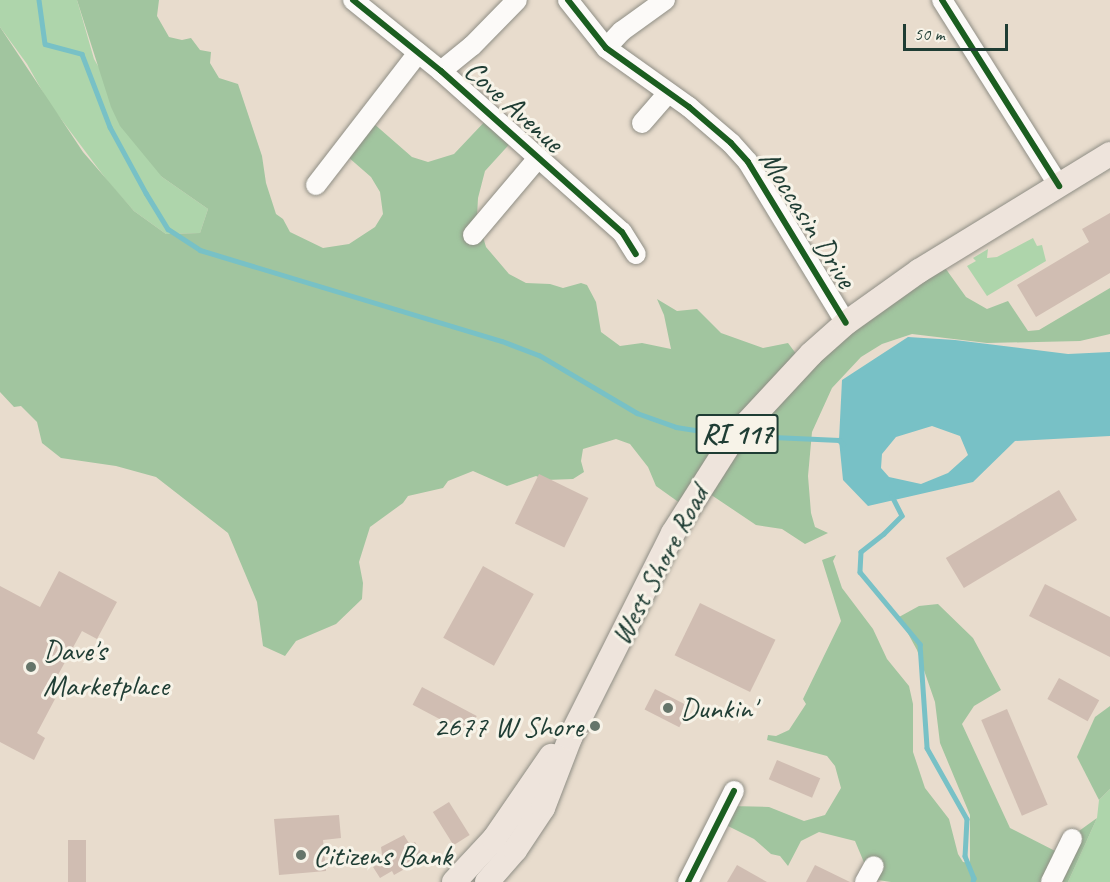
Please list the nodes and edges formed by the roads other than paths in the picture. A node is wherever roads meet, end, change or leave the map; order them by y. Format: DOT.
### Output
graph roads {
  1 [pos="353,0"];
  2 [pos="517,0"];
  3 [pos="568,0"];
  4 [pos="665,0"];
  5 [pos="942,0"];
  6 [pos="606,48"];
  7 [pos="418,52"];
  8 [pos="441,71"];
  9 [pos="668,93"];
  10 [pos="642,123"];
  11 [pos="1110,154"];
  12 [pos="538,158"];
  13 [pos="316,185"];
  14 [pos="1059,186"];
  15 [pos="473,235"];
  16 [pos="636,254"];
  17 [pos="846,323"];
  18 [pos="589,702"];
  19 [pos="734,791"];
  20 [pos="536,818"];
  21 [pos="1072,839"];
  22 [pos="454,882"];
  23 [pos="487,882"];
  24 [pos="509,882"];
  25 [pos="688,882"];
  26 [pos="1050,882"];
  1 -- 7 [label="street, Cove Avenue"];
  2 -- 8 [label="street"];
  3 -- 6 [label="street, Moccasin Drive"];
  4 -- 6 [label="street"];
  5 -- 14 [label="street"];
  6 -- 9 [label="street, Moccasin Drive"];
  7 -- 8 [label="street, Cove Avenue"];
  7 -- 13 [label="street"];
  8 -- 12 [label="street, Cove Avenue"];
  9 -- 10 [label="street"];
  9 -- 17 [label="street, Moccasin Drive"];
  11 -- 14 [label="main road, West Shore Road / RI 117"];
  12 -- 15 [label="street"];
  12 -- 16 [label="street, Cove Avenue"];
  14 -- 17 [label="main road, West Shore Road / RI 117"];
  17 -- 18 [label="main road, West Shore Road / RI 117"];
  18 -- 20 [label="main road, West Shore Road / RI 117"];
  18 -- 22 [label="main road, West Shore Road"];
  19 -- 25 [label="street"];
  20 -- 23 [label="main road, West Shore Road / RI 117"];
  20 -- 24 [label="main road"];
  21 -- 26 [label="street"];
}
